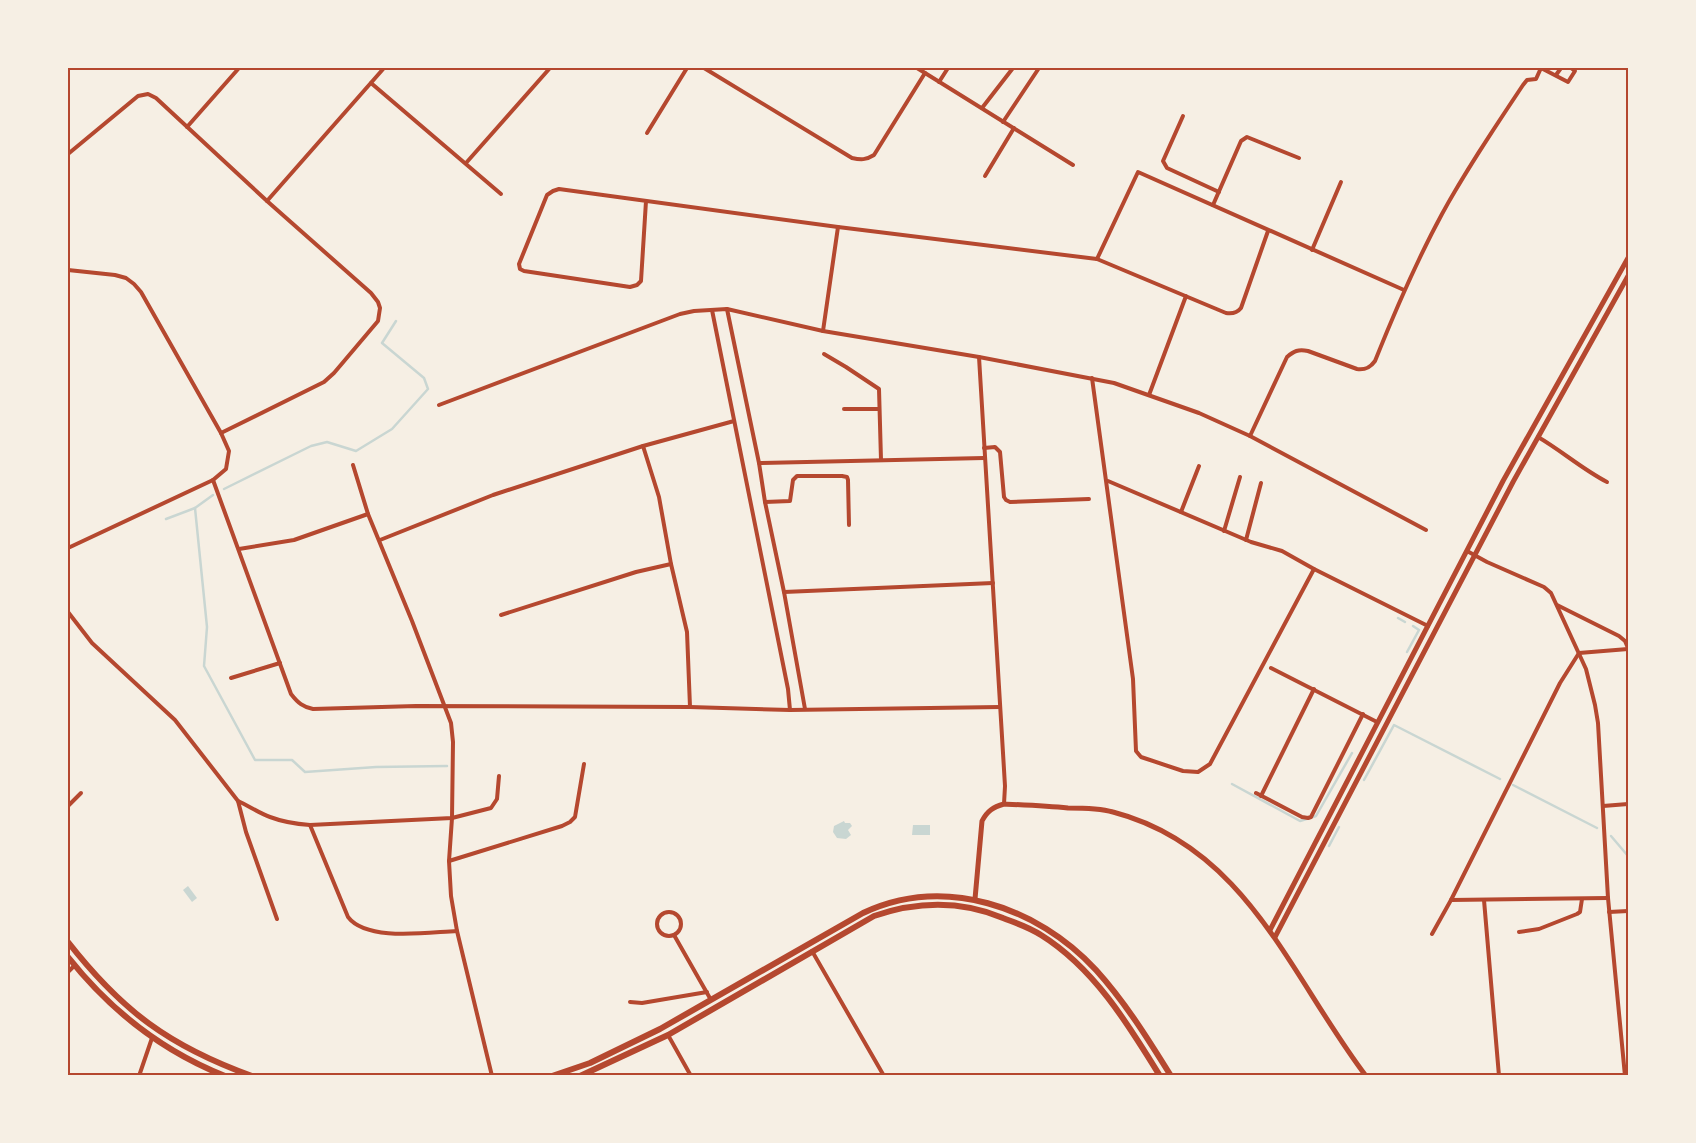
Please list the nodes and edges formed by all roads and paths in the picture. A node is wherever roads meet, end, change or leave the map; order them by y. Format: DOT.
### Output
graph roads {
  1 [pos="239,68"];
  2 [pos="384,68"];
  3 [pos="550,68"];
  4 [pos="687,68"];
  5 [pos="704,68"];
  6 [pos="917,68"];
  7 [pos="948,68"];
  8 [pos="1013,68"];
  9 [pos="1040,68"];
  10 [pos="1541,68"];
  11 [pos="1561,68"];
  12 [pos="1571,68"];
  13 [pos="925,73"];
  14 [pos="1556,75"];
  15 [pos="939,82"];
  16 [pos="371,83"];
  17 [pos="982,108"];
  18 [pos="1183,116"];
  19 [pos="1003,122"];
  20 [pos="187,127"];
  21 [pos="1014,128"];
  22 [pos="647,133"];
  23 [pos="68,154"];
  24 [pos="1299,158"];
  25 [pos="466,163"];
  26 [pos="1073,165"];
  27 [pos="985,176"];
  28 [pos="1341,182"];
  29 [pos="1219,192"];
  30 [pos="501,194"];
  31 [pos="646,200"];
  32 [pos="267,201"];
  33 [pos="1213,205"];
  34 [pos="838,227"];
  35 [pos="1268,231"];
  36 [pos="1312,250"];
  37 [pos="1628,258"];
  38 [pos="1098,259"];
  39 [pos="68,270"];
  40 [pos="1628,276"];
  41 [pos="1404,290"];
  42 [pos="1186,296"];
  43 [pos="727,309"];
  44 [pos="712,310"];
  45 [pos="824,331"];
  46 [pos="824,354"];
  47 [pos="979,357"];
  48 [pos="1092,378"];
  49 [pos="1150,395"];
  50 [pos="438,405"];
  51 [pos="844,409"];
  52 [pos="879,409"];
  53 [pos="734,421"];
  54 [pos="220,433"];
  55 [pos="1250,436"];
  56 [pos="1538,437"];
  57 [pos="643,446"];
  58 [pos="984,448"];
  59 [pos="984,458"];
  60 [pos="881,460"];
  61 [pos="759,463"];
  62 [pos="354,465"];
  63 [pos="1199,466"];
  64 [pos="1240,477"];
  65 [pos="213,480"];
  66 [pos="1108,481"];
  67 [pos="1607,482"];
  68 [pos="1261,484"];
  69 [pos="1090,500"];
  70 [pos="765,502"];
  71 [pos="1181,512"];
  72 [pos="368,514"];
  73 [pos="849,525"];
  74 [pos="1224,530"];
  75 [pos="1426,530"];
  76 [pos="380,540"];
  77 [pos="1246,540"];
  78 [pos="68,548"];
  79 [pos="239,549"];
  80 [pos="1468,550"];
  81 [pos="1475,555"];
  82 [pos="671,564"];
  83 [pos="1314,570"];
  84 [pos="993,583"];
  85 [pos="784,592"];
  86 [pos="1557,606"];
  87 [pos="68,612"];
  88 [pos="501,615"];
  89 [pos="1428,626"];
  90 [pos="1628,648"];
  91 [pos="1579,653"];
  92 [pos="280,663"];
  93 [pos="1271,668"];
  94 [pos="231,678"];
  95 [pos="1314,689"];
  96 [pos="445,707"];
  97 [pos="690,707"];
  98 [pos="1000,707"];
  99 [pos="806,709"];
  100 [pos="790,710"];
  101 [pos="1363,714"];
  102 [pos="1377,722"];
  103 [pos="584,764"];
  104 [pos="499,776"];
  105 [pos="1256,793"];
  106 [pos="82,794"];
  107 [pos="1262,796"];
  108 [pos="238,801"];
  109 [pos="1004,804"];
  110 [pos="1628,804"];
  111 [pos="68,806"];
  112 [pos="1602,806"];
  113 [pos="452,818"];
  114 [pos="310,825"];
  115 [pos="449,861"];
  116 [pos="1608,898"];
  117 [pos="975,899"];
  118 [pos="1582,899"];
  119 [pos="1451,900"];
  120 [pos="1484,900"];
  121 [pos="1628,911"];
  122 [pos="1609,912"];
  123 [pos="277,919"];
  124 [pos="1270,930"];
  125 [pos="457,931"];
  126 [pos="1519,932"];
  127 [pos="1432,934"];
  128 [pos="674,935"];
  129 [pos="1275,937"];
  130 [pos="68,942"];
  131 [pos="812,951"];
  132 [pos="68,958"];
  133 [pos="74,966"];
  134 [pos="68,972"];
  135 [pos="707,992"];
  136 [pos="711,1000"];
  137 [pos="630,1002"];
  138 [pos="668,1035"];
  139 [pos="152,1038"];
  140 [pos="139,1076"];
  141 [pos="225,1076"];
  142 [pos="252,1076"];
  143 [pos="492,1076"];
  144 [pos="552,1076"];
  145 [pos="580,1076"];
  146 [pos="691,1076"];
  147 [pos="884,1076"];
  148 [pos="1160,1076"];
  149 [pos="1171,1076"];
  150 [pos="1366,1076"];
  151 [pos="1499,1076"];
  152 [pos="1625,1076"];
  1 -- 20 [label="street"];
  2 -- 16 [label="street"];
  3 -- 25 [label="street"];
  4 -- 22 [label="street"];
  5 -- 13 [label="street"];
  6 -- 13 [label="street"];
  7 -- 15 [label="street"];
  8 -- 17 [label="street"];
  9 -- 19 [label="street"];
  10 -- 14 [label="street"];
  10 -- 41 [label="street"];
  11 -- 14 [label="street"];
  12 -- 14 [label="street"];
  13 -- 15 [label="street"];
  15 -- 17 [label="street"];
  16 -- 25 [label="street"];
  16 -- 32 [label="street"];
  17 -- 19 [label="street"];
  18 -- 29 [label="street"];
  19 -- 21 [label="street"];
  20 -- 23 [label="street"];
  20 -- 32 [label="street"];
  21 -- 26 [label="street"];
  21 -- 27 [label="street"];
  24 -- 29 [label="street"];
  25 -- 30 [label="street"];
  28 -- 36 [label="street"];
  29 -- 33 [label="street"];
  31 -- 31 [label="street"];
  31 -- 34 [label="street"];
  32 -- 54 [label="street"];
  33 -- 35 [label="street"];
  33 -- 38 [label="street"];
  34 -- 38 [label="street"];
  34 -- 45 [label="street"];
  35 -- 36 [label="street"];
  35 -- 42 [label="street"];
  36 -- 41 [label="street"];
  37 -- 80 [label="street"];
  38 -- 42 [label="street"];
  39 -- 54 [label="street"];
  40 -- 56 [label="street"];
  41 -- 55 [label="street"];
  42 -- 49 [label="street"];
  43 -- 44 [label="street"];
  43 -- 45 [label="street"];
  43 -- 61 [label="street"];
  44 -- 50 [label="street"];
  44 -- 53 [label="street"];
  45 -- 47 [label="street"];
  46 -- 52 [label="street"];
  47 -- 48 [label="street"];
  47 -- 58 [label="street"];
  48 -- 49 [label="street"];
  48 -- 66 [label="street"];
  49 -- 55 [label="street"];
  51 -- 52 [label="street"];
  52 -- 60 [label="street"];
  53 -- 57 [label="street"];
  53 -- 100 [label="street"];
  54 -- 65 [label="street"];
  55 -- 75 [label="street"];
  56 -- 67 [label="street"];
  56 -- 81 [label="street"];
  57 -- 76 [label="street"];
  57 -- 82 [label="street"];
  58 -- 59 [label="street"];
  58 -- 69 [label="street"];
  59 -- 60 [label="street"];
  59 -- 84 [label="street"];
  60 -- 61 [label="street"];
  61 -- 70 [label="street"];
  62 -- 72 [label="street"];
  63 -- 71 [label="street"];
  64 -- 74 [label="street"];
  65 -- 78 [label="street"];
  65 -- 79 [label="street"];
  66 -- 71 [label="street"];
  66 -- 83 [label="street"];
  68 -- 77 [label="street"];
  70 -- 73 [label="street"];
  70 -- 85 [label="street"];
  71 -- 74 [label="street"];
  72 -- 76 [label="street"];
  72 -- 79 [label="street"];
  74 -- 77 [label="street"];
  76 -- 96 [label="street"];
  77 -- 83 [label="street"];
  79 -- 92 [label="street"];
  80 -- 81 [label="street"];
  80 -- 89 [label="street"];
  81 -- 86 [label="street"];
  81 -- 129 [label="street"];
  82 -- 88 [label="street"];
  82 -- 97 [label="street"];
  83 -- 89 [label="street"];
  84 -- 85 [label="street"];
  84 -- 98 [label="street"];
  85 -- 99 [label="street"];
  86 -- 90 [label="street"];
  86 -- 91 [label="street"];
  87 -- 108 [label="street"];
  89 -- 102 [label="street"];
  90 -- 91 [label="street"];
  91 -- 112 [label="street"];
  91 -- 119 [label="street"];
  92 -- 94 [label="street"];
  92 -- 96 [label="street"];
  93 -- 95 [label="street"];
  95 -- 101 [label="street"];
  95 -- 107 [label="street"];
  96 -- 97 [label="street"];
  96 -- 113 [label="street"];
  97 -- 100 [label="street"];
  98 -- 99 [label="street"];
  98 -- 109 [label="street"];
  99 -- 100 [label="street"];
  101 -- 102 [label="street"];
  101 -- 107 [label="street"];
  102 -- 124 [label="street"];
  103 -- 115 [label="street"];
  104 -- 113 [label="street"];
  105 -- 107 [label="street"];
  106 -- 111 [label="street"];
  108 -- 114 [label="street"];
  108 -- 123 [label="street"];
  109 -- 117 [label="street"];
  109 -- 124 [label="street"];
  110 -- 112 [label="street"];
  112 -- 116 [label="street"];
  113 -- 114 [label="street"];
  113 -- 115 [label="street"];
  114 -- 125 [label="street"];
  115 -- 125 [label="street"];
  116 -- 118 [label="street"];
  116 -- 122 [label="street"];
  117 -- 136 [label="main road"];
  117 -- 149 [label="main road"];
  118 -- 120 [label="street"];
  118 -- 126 [label="street"];
  119 -- 120 [label="street"];
  119 -- 127 [label="street"];
  120 -- 151 [label="street"];
  121 -- 122 [label="street"];
  122 -- 152 [label="street"];
  124 -- 129 [label="street"];
  125 -- 143 [label="street"];
  128 -- 128 [label="street"];
  128 -- 135 [label="street"];
  129 -- 150 [label="street"];
  130 -- 142 [label="main road"];
  131 -- 138 [label="main road"];
  131 -- 147 [label="street"];
  131 -- 148 [label="main road"];
  132 -- 133 [label="main road"];
  133 -- 134 [label="street"];
  133 -- 139 [label="main road"];
  135 -- 136 [label="street"];
  135 -- 137 [label="street"];
  136 -- 144 [label="main road"];
  138 -- 145 [label="main road"];
  138 -- 146 [label="street"];
  139 -- 140 [label="street"];
  139 -- 141 [label="main road"];
}
